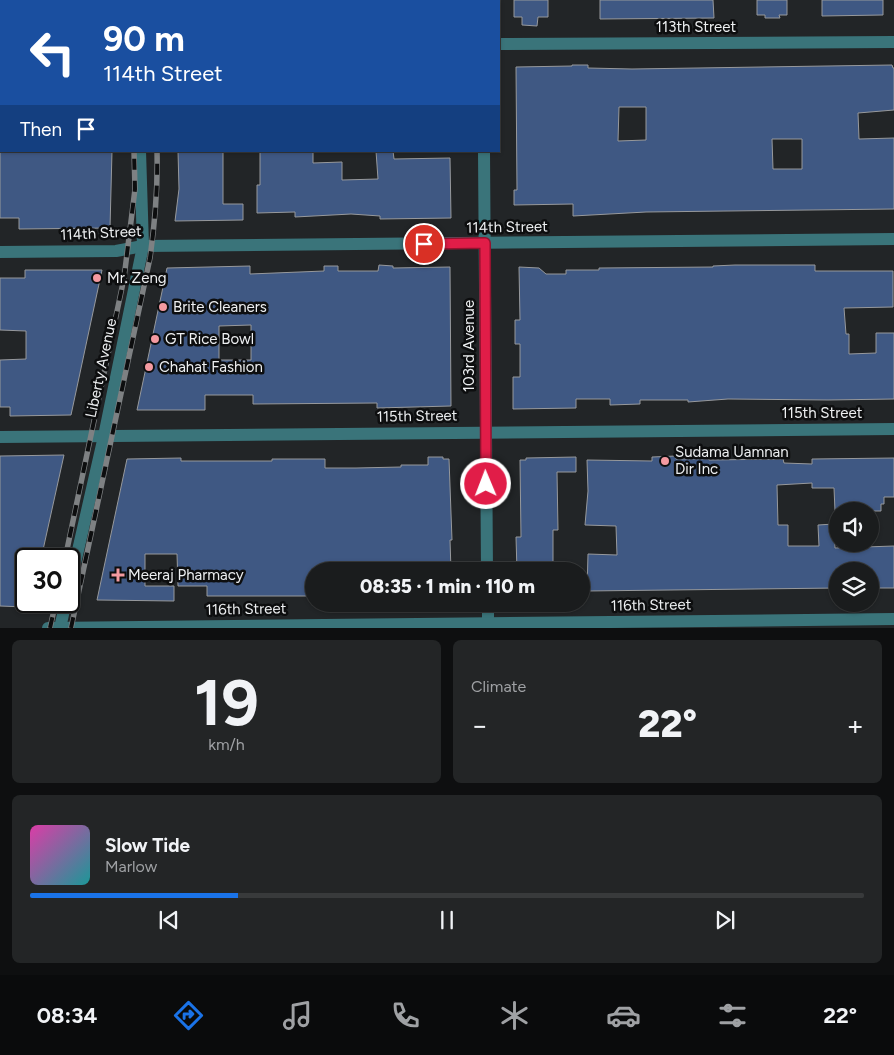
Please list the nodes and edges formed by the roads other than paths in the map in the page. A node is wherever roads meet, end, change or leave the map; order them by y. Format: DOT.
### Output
graph roads {
  1 [pos="894,42"];
  2 [pos="500,44"];
  3 [pos="140,152"];
  4 [pos="484,152"];
  5 [pos="894,239"];
  6 [pos="485,243"];
  7 [pos="143,246"];
  8 [pos="0,252"];
  9 [pos="894,428"];
  10 [pos="486,432"];
  11 [pos="104,436"];
  12 [pos="0,437"];
  13 [pos="79,548"];
  14 [pos="487,562"];
  15 [pos="488,612"];
  16 [pos="63,613"];
  17 [pos="894,619"];
  18 [pos="488,625"];
  19 [pos="60,627"];
  20 [pos="48,628"];
  1 -- 2 [label="street, 113th Street"];
  3 -- 7 [label="street, Liberty Avenue"];
  4 -- 6 [label="street, 103rd Avenue"];
  5 -- 6 [label="street, 114th Street"];
  6 -- 7 [label="street, 114th Street"];
  6 -- 10 [label="street, 103rd Avenue"];
  7 -- 8 [label="street, 114th Street"];
  7 -- 11 [label="street, Liberty Avenue"];
  9 -- 10 [label="street, 115th Street"];
  10 -- 11 [label="street, 115th Street"];
  10 -- 14 [label="street, 103rd Avenue"];
  11 -- 12 [label="street, 115th Street"];
  11 -- 13 [label="street, Liberty Avenue"];
  15 -- 18 [label="street"];
  16 -- 19 [label="street"];
  17 -- 18 [label="street, 116th Street"];
  18 -- 19 [label="street, 116th Street"];
  19 -- 20 [label="street, 116th Street"];
}
